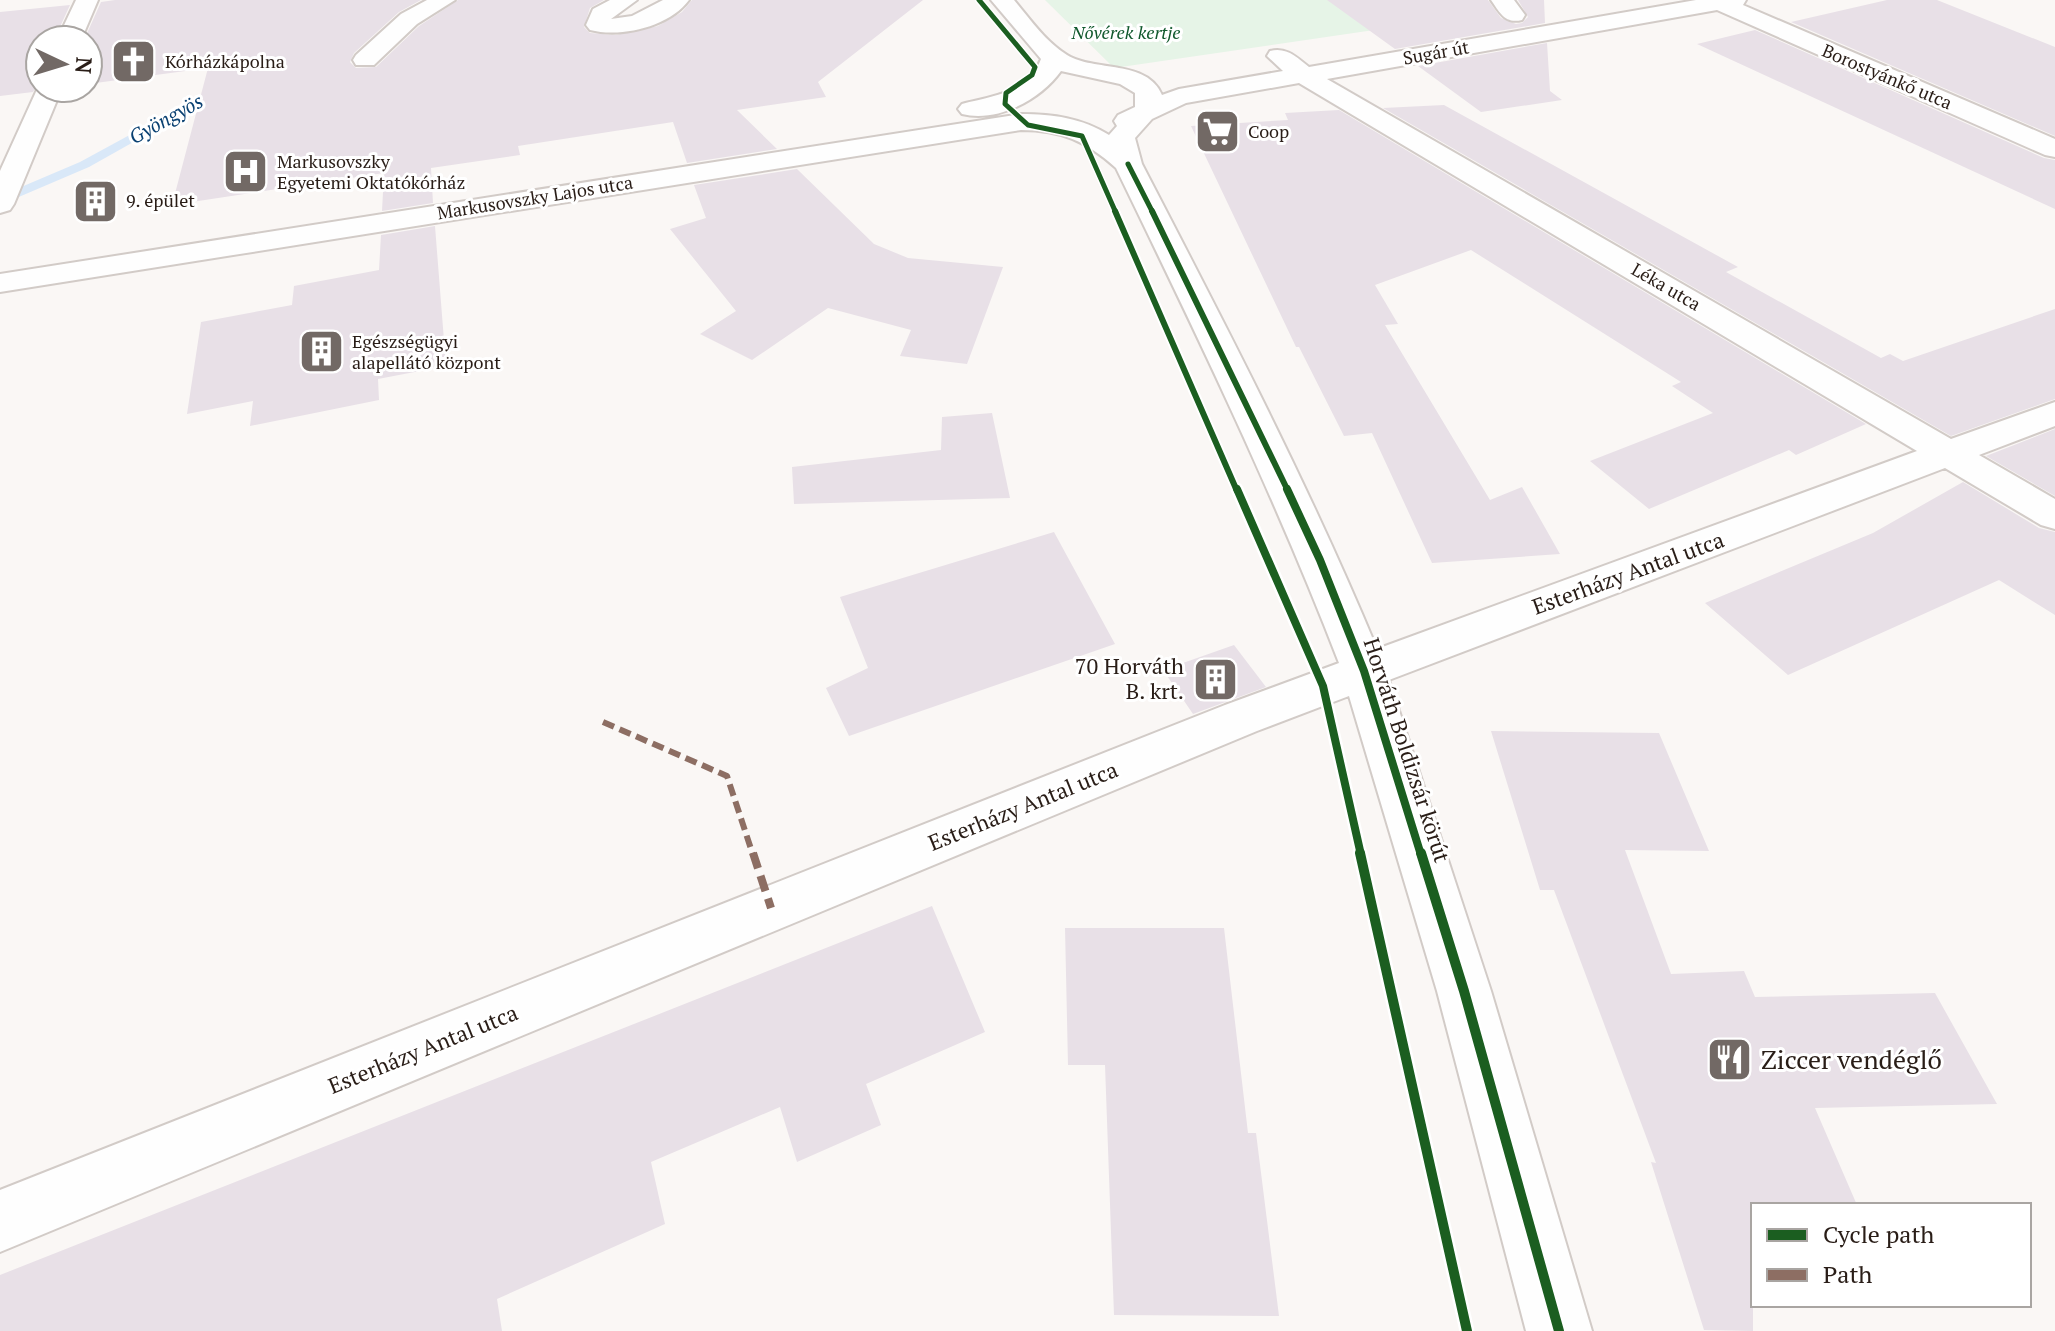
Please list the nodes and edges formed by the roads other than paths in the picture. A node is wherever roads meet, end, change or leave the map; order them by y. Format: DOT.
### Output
graph roads {
  1 [pos="87,0"];
  2 [pos="444,0"];
  3 [pos="626,0"];
  4 [pos="678,0"];
  5 [pos="1609,0"];
  6 [pos="1012,1"];
  7 [pos="1722,1"];
  8 [pos="1508,8"];
  9 [pos="76,24"];
  10 [pos="1342,45"];
  11 [pos="1054,57"];
  12 [pos="1264,58"];
  13 [pos="365,60"];
  14 [pos="1308,64"];
  15 [pos="1105,73"];
  16 [pos="1156,74"];
  17 [pos="1036,85"];
  18 [pos="42,104"];
  19 [pos="1140,114"];
  20 [pos="1070,124"];
  21 [pos="2055,149"];
  22 [pos="1128,164"];
  23 [pos="3,198"];
  24 [pos="204,239"];
  25 [pos="0,261"];
  26 [pos="0,283"];
  27 [pos="2055,413"];
  28 [pos="1952,454"];
  29 [pos="2055,516"];
  30 [pos="1364,671"];
  31 [pos="0,1221"];
  32 [pos="1559,1331"];
  1 -- 9 [label="street"];
  2 -- 13 [label="street"];
  3 -- 4 [label="street"];
  5 -- 8 [label="street, Sugár út"];
  6 -- 11 [label="street"];
  7 -- 14 [label="street, Sugár út"];
  7 -- 21 [label="street, Borostyánkő utca"];
  8 -- 10 [label="street, Sugár út"];
  11 -- 15 [label="street"];
  11 -- 17 [label="street"];
  12 -- 14 [label="street, Léka utca"];
  14 -- 19 [label="street, Sugár út"];
  14 -- 28 [label="street, Léka utca"];
  15 -- 16 [label="street"];
  15 -- 17 [label="street, Markusovszky Lajos utca"];
  15 -- 19 [label="street"];
  17 -- 20 [label="street"];
  17 -- 24 [label="street, Markusovszky Lajos utca"];
  18 -- 23 [label="street"];
  19 -- 20 [label="street, Markusovszky Lajos utca"];
  19 -- 22 [label="street"];
  20 -- 22 [label="street"];
  20 -- 24 [label="street, Markusovszky Lajos utca"];
  22 -- 30 [label="street, Horváth Boldizsár körút"];
  24 -- 25 [label="street, Markusovszky Lajos utca"];
  24 -- 26 [label="street, Markusovszky Lajos utca"];
  27 -- 28 [label="street, Esterházy Antal utca"];
  28 -- 29 [label="street, Léka utca"];
  28 -- 30 [label="street, Esterházy Antal utca"];
  30 -- 31 [label="street, Esterházy Antal utca"];
  30 -- 32 [label="street, Horváth Boldizsár körút"];
}
